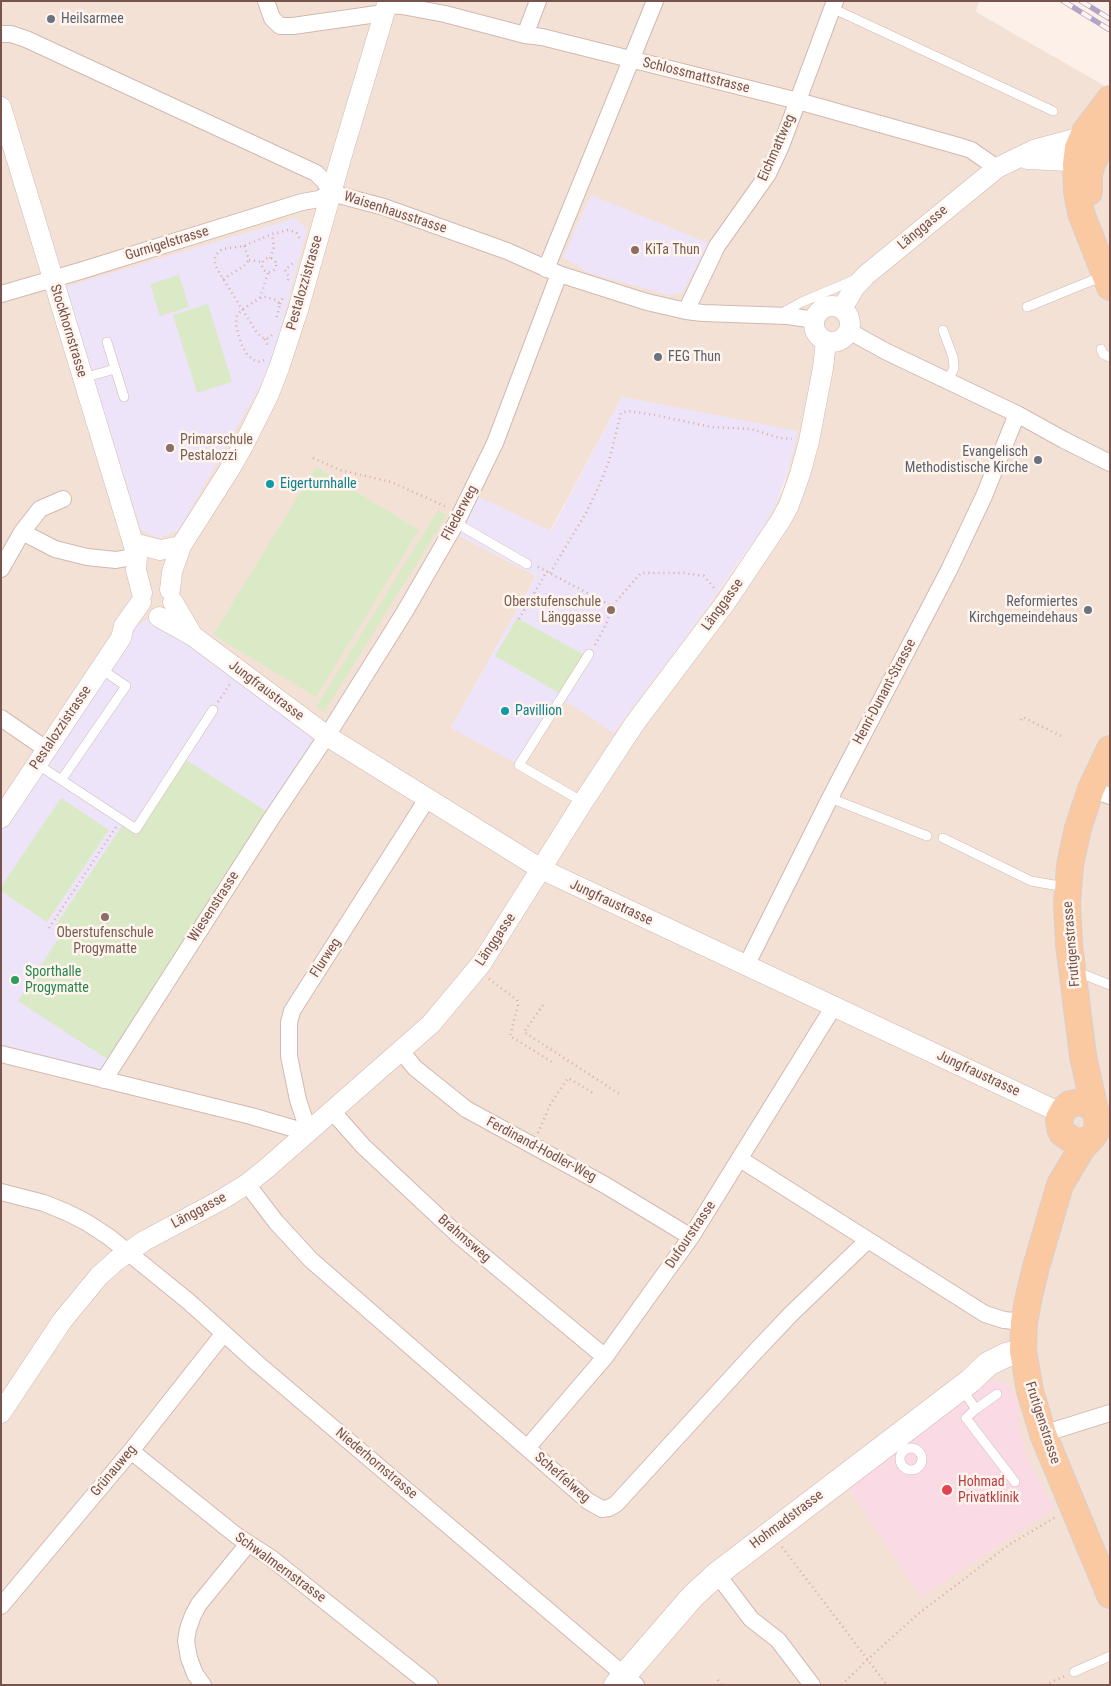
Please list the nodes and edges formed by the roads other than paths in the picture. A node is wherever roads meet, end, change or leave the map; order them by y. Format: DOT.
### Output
graph roads {
  1 [pos="266,1"];
  2 [pos="538,1"];
  3 [pos="655,1"];
  4 [pos="833,5"];
  5 [pos="387,6"];
  6 [pos="447,8"];
  7 [pos="1,34"];
  8 [pos="525,35"];
  9 [pos="631,60"];
  10 [pos="798,101"];
  11 [pos="1053,111"];
  12 [pos="3,117"];
  13 [pos="1100,133"];
  14 [pos="997,168"];
  15 [pos="331,193"];
  16 [pos="553,271"];
  17 [pos="1109,272"];
  18 [pos="866,275"];
  19 [pos="53,279"];
  20 [pos="1,294"];
  21 [pos="1027,307"];
  22 [pos="842,309"];
  23 [pos="686,312"];
  24 [pos="777,316"];
  25 [pos="815,320"];
  26 [pos="943,330"];
  27 [pos="849,331"];
  28 [pos="826,341"];
  29 [pos="107,342"];
  30 [pos="1101,349"];
  31 [pos="1110,357"];
  32 [pos="115,369"];
  33 [pos="82,378"];
  34 [pos="948,381"];
  35 [pos="124,397"];
  36 [pos="1018,414"];
  37 [pos="1110,463"];
  38 [pos="64,499"];
  39 [pos="458,519"];
  40 [pos="22,532"];
  41 [pos="181,546"];
  42 [pos="135,550"];
  43 [pos="527,564"];
  44 [pos="1,569"];
  45 [pos="156,598"];
  46 [pos="589,654"];
  47 [pos="101,669"];
  48 [pos="213,710"];
  49 [pos="1,718"];
  50 [pos="327,736"];
  51 [pos="1110,749"];
  52 [pos="42,756"];
  53 [pos="62,779"];
  54 [pos="1100,793"];
  55 [pos="830,798"];
  56 [pos="427,799"];
  57 [pos="583,802"];
  58 [pos="1,818"];
  59 [pos="927,836"];
  60 [pos="943,838"];
  61 [pos="541,869"];
  62 [pos="1068,887"];
  63 [pos="746,966"];
  64 [pos="1073,970"];
  65 [pos="1110,985"];
  66 [pos="834,1006"];
  67 [pos="401,1051"];
  68 [pos="1,1054"];
  69 [pos="104,1080"];
  70 [pos="333,1112"];
  71 [pos="1083,1123"];
  72 [pos="308,1133"];
  73 [pos="740,1159"];
  74 [pos="247,1184"];
  75 [pos="1,1192"];
  76 [pos="691,1236"];
  77 [pos="868,1240"];
  78 [pos="128,1252"];
  79 [pos="1024,1322"];
  80 [pos="224,1333"];
  81 [pos="605,1357"];
  82 [pos="1025,1362"];
  83 [pos="968,1381"];
  84 [pos="997,1394"];
  85 [pos="976,1409"];
  86 [pos="1,1413"];
  87 [pos="1110,1413"];
  88 [pos="1043,1434"];
  89 [pos="527,1448"];
  90 [pos="131,1451"];
  91 [pos="1015,1482"];
  92 [pos="248,1544"];
  93 [pos="717,1574"];
  94 [pos="1109,1592"];
  95 [pos="1,1606"];
  96 [pos="1110,1656"];
  97 [pos="1074,1672"];
  98 [pos="626,1681"];
  99 [pos="203,1685"];
  100 [pos="430,1685"];
  101 [pos="812,1685"];
  1 -- 5 [label="street, Schlossmattstrasse"];
  2 -- 8 [label="street"];
  3 -- 9 [label="street, Fliederweg"];
  4 -- 10 [label="street, Eichmattweg"];
  4 -- 11 [label="lane"];
  5 -- 6 [label="street, Schlossmattstrasse"];
  5 -- 15 [label="street, Pestalozzistrasse"];
  6 -- 8 [label="street, Schlossmattstrasse"];
  7 -- 15 [label="street, Waisenhausstrasse"];
  8 -- 9 [label="street, Schlossmattstrasse"];
  9 -- 10 [label="street, Schlossmattstrasse"];
  9 -- 16 [label="street, Fliederweg"];
  10 -- 14 [label="street, Schlossmattstrasse"];
  10 -- 23 [label="street, Eichmattweg"];
  12 -- 19 [label="street, Stockhornstrasse"];
  13 -- 14 [label="street, Länggasse"];
  13 -- 17 [label="main road"];
  14 -- 18 [label="street, Länggasse"];
  15 -- 16 [label="street, Waisenhausstrasse"];
  15 -- 19 [label="street, Gurnigelstrasse"];
  15 -- 41 [label="street, Pestalozzistrasse"];
  16 -- 23 [label="street, Waisenhausstrasse"];
  16 -- 39 [label="street, Fliederweg"];
  17 -- 21 [label="lane"];
  18 -- 22 [label="street, Länggasse"];
  18 -- 24 [label="lane"];
  19 -- 20 [label="street, Gurnigelstrasse"];
  19 -- 33 [label="street, Stockhornstrasse"];
  22 -- 25 [label="street"];
  22 -- 27 [label="street"];
  23 -- 24 [label="street, Waisenhausstrasse"];
  24 -- 25 [label="street, Waisenhausstrasse"];
  25 -- 28 [label="street"];
  26 -- 34 [label="lane"];
  27 -- 28 [label="street"];
  27 -- 34 [label="street"];
  28 -- 57 [label="street, Länggasse"];
  29 -- 32 [label="lane"];
  30 -- 31 [label="lane"];
  32 -- 33 [label="lane"];
  32 -- 35 [label="lane"];
  33 -- 42 [label="street, Stockhornstrasse"];
  34 -- 36 [label="street"];
  36 -- 37 [label="street"];
  36 -- 55 [label="street, Henri-Dunant-Strasse"];
  38 -- 40 [label="street"];
  39 -- 43 [label="lane"];
  39 -- 50 [label="street, Fliederweg"];
  40 -- 42 [label="street"];
  40 -- 44 [label="street"];
  41 -- 42 [label="street"];
  41 -- 45 [label="street, Pestalozzistrasse"];
  42 -- 45 [label="street, Stockhornstrasse"];
  45 -- 47 [label="street, Pestalozzistrasse"];
  45 -- 50 [label="street, Jungfraustrasse"];
  46 -- 57 [label="lane"];
  47 -- 52 [label="street, Pestalozzistrasse"];
  47 -- 53 [label="lane"];
  48 -- 53 [label="lane"];
  49 -- 52 [label="street"];
  50 -- 56 [label="street, Jungfraustrasse"];
  50 -- 69 [label="street, Wiesenstrasse"];
  51 -- 54 [label="main road, Frutigenstrasse"];
  52 -- 53 [label="lane"];
  52 -- 58 [label="street, Pestalozzistrasse"];
  54 -- 62 [label="main road, Frutigenstrasse"];
  55 -- 59 [label="lane"];
  55 -- 63 [label="street, Henri-Dunant-Strasse"];
  56 -- 61 [label="street, Jungfraustrasse"];
  56 -- 72 [label="street, Flurweg"];
  57 -- 61 [label="street, Länggasse"];
  60 -- 62 [label="lane"];
  61 -- 63 [label="street, Jungfraustrasse"];
  61 -- 67 [label="street, Länggasse"];
  62 -- 64 [label="main road, Frutigenstrasse"];
  63 -- 66 [label="street, Jungfraustrasse"];
  64 -- 65 [label="lane"];
  64 -- 71 [label="main road, Frutigenstrasse"];
  66 -- 71 [label="street, Jungfraustrasse"];
  66 -- 73 [label="street, Dufourstrasse"];
  67 -- 70 [label="street, Länggasse"];
  67 -- 76 [label="street, Ferdinand-Hodler-Weg"];
  68 -- 69 [label="street"];
  69 -- 72 [label="street"];
  70 -- 72 [label="street, Länggasse"];
  70 -- 81 [label="street, Brahmsweg"];
  71 -- 79 [label="main road, Frutigenstrasse"];
  72 -- 74 [label="street, Länggasse"];
  73 -- 76 [label="street, Dufourstrasse"];
  73 -- 77 [label="street"];
  74 -- 78 [label="street, Länggasse"];
  74 -- 89 [label="street, Scheffelweg"];
  75 -- 78 [label="street, Niederhornstrasse"];
  76 -- 81 [label="street, Dufourstrasse"];
  77 -- 79 [label="street"];
  77 -- 89 [label="street, Scheffelweg"];
  78 -- 80 [label="street, Niederhornstrasse"];
  78 -- 86 [label="street, Länggasse"];
  79 -- 82 [label="main road, Frutigenstrasse"];
  80 -- 90 [label="street, Grünauweg"];
  80 -- 98 [label="street, Niederhornstrasse"];
  81 -- 89 [label="street, Dufourstrasse"];
  82 -- 83 [label="main road, Hohmadstrasse"];
  82 -- 88 [label="main road, Frutigenstrasse"];
  83 -- 85 [label="lane"];
  83 -- 93 [label="main road, Hohmadstrasse"];
  84 -- 85 [label="lane"];
  85 -- 91 [label="lane"];
  87 -- 88 [label="street"];
  88 -- 94 [label="main road, Frutigenstrasse"];
  90 -- 92 [label="street, Schwalmernstrasse"];
  90 -- 95 [label="street, Grünauweg"];
  92 -- 99 [label="street"];
  92 -- 100 [label="street, Schwalmernstrasse"];
  93 -- 98 [label="main road, Hohmadstrasse"];
  93 -- 101 [label="street"];
  96 -- 97 [label="lane"];
}
